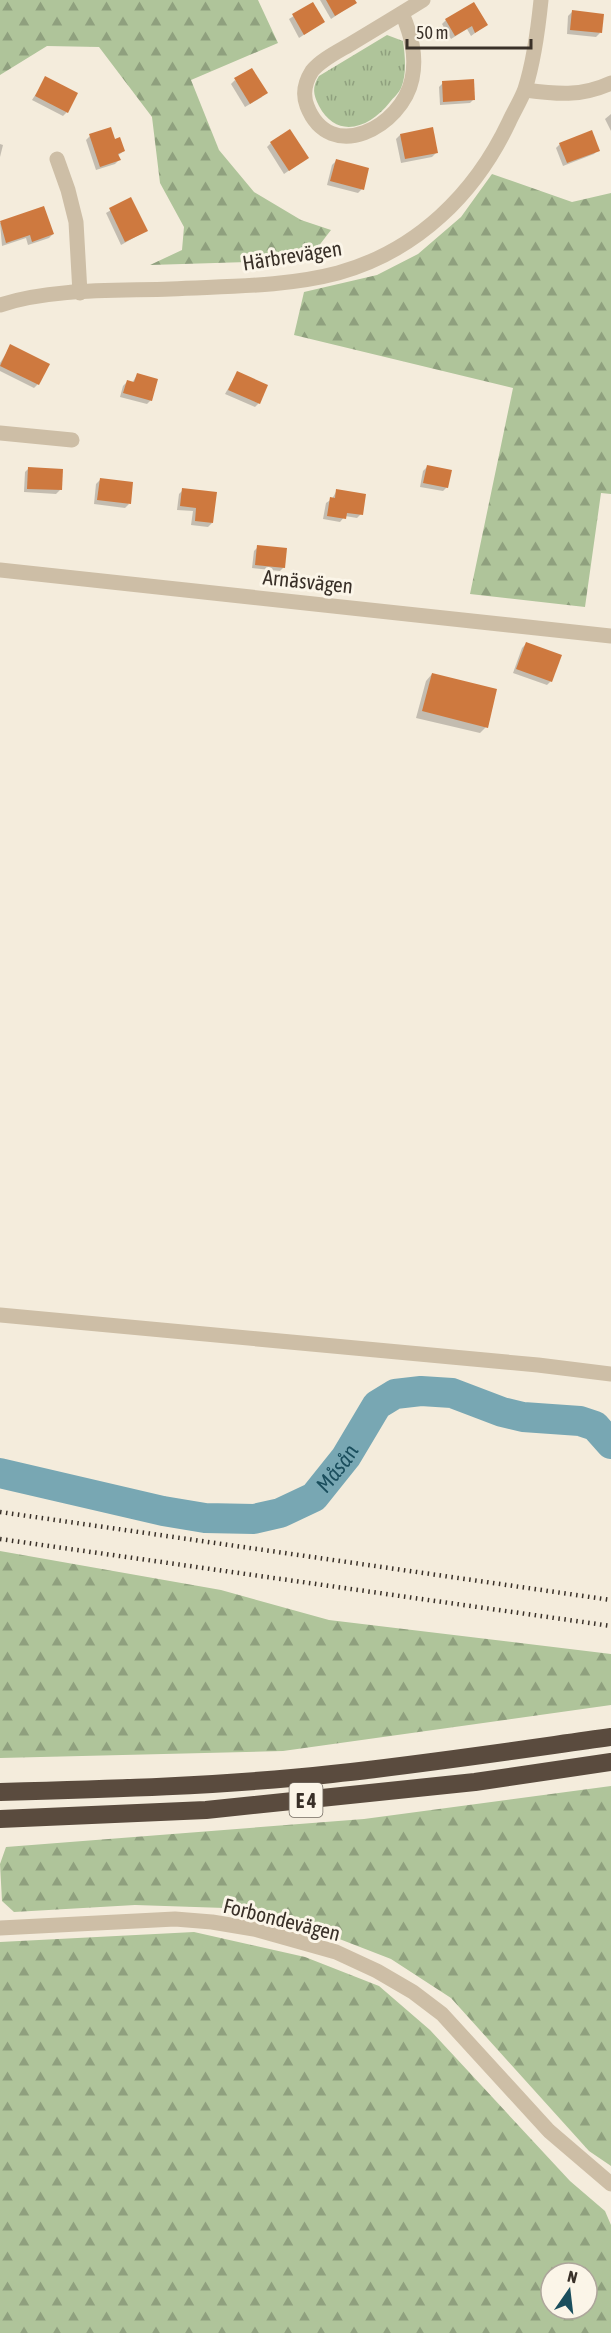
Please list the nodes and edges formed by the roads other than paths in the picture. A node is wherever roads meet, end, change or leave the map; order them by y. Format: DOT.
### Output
graph roads {
  1 [pos="423,0"];
  2 [pos="541,0"];
  3 [pos="402,13"];
  4 [pos="611,83"];
  5 [pos="525,90"];
  6 [pos="57,159"];
  7 [pos="80,293"];
  8 [pos="0,305"];
  9 [pos="0,433"];
  10 [pos="72,440"];
  11 [pos="0,570"];
  12 [pos="611,636"];
  13 [pos="0,1316"];
  14 [pos="611,1374"];
  15 [pos="611,1737"];
  16 [pos="611,1762"];
  17 [pos="0,1792"];
  18 [pos="0,1819"];
  19 [pos="0,1928"];
  20 [pos="611,2184"];
  1 -- 3 [label="street"];
  2 -- 5 [label="street, Härbrevägen"];
  3 -- 3 [label="street"];
  4 -- 5 [label="street"];
  5 -- 7 [label="street, Härbrevägen"];
  6 -- 7 [label="street"];
  7 -- 8 [label="street, Härbrevägen"];
  9 -- 10 [label="street"];
  11 -- 12 [label="street, Arnäsvägen"];
  13 -- 14 [label="street"];
  15 -- 17 [label="highway, E 4"];
  16 -- 18 [label="highway, E 4"];
  19 -- 20 [label="street, Forbondevägen"];
}
